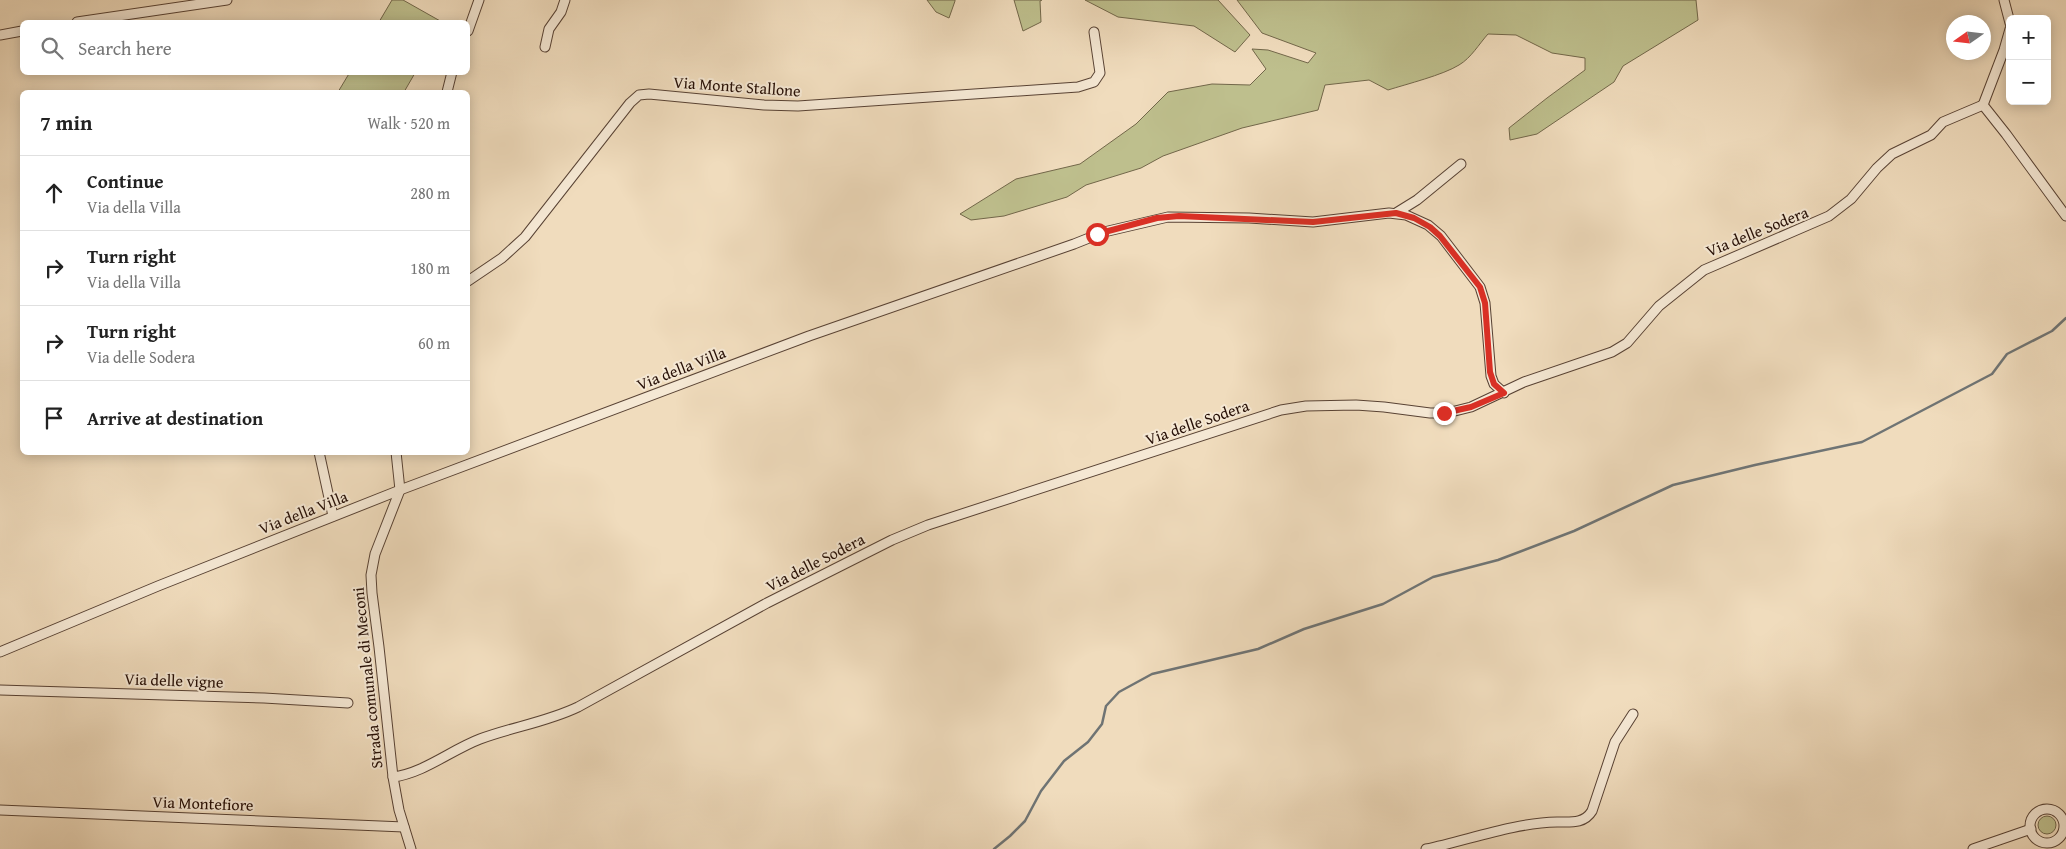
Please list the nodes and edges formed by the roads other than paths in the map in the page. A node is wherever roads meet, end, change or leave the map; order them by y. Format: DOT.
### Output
graph roads {
  1 [pos="227,0"];
  2 [pos="479,0"];
  3 [pos="565,0"];
  4 [pos="2004,0"];
  5 [pos="2008,15"];
  6 [pos="91,20"];
  7 [pos="470,25"];
  8 [pos="20,31"];
  9 [pos="1094,32"];
  10 [pos="0,36"];
  11 [pos="2006,43"];
  12 [pos="545,47"];
  13 [pos="451,75"];
  14 [pos="448,90"];
  15 [pos="1983,105"];
  16 [pos="1461,164"];
  17 [pos="1396,213"];
  18 [pos="2066,216"];
  19 [pos="470,280"];
  20 [pos="1504,393"];
  21 [pos="320,455"];
  22 [pos="396,455"];
  23 [pos="400,490"];
  24 [pos="333,516"];
  25 [pos="0,652"];
  26 [pos="0,690"];
  27 [pos="348,703"];
  28 [pos="1633,714"];
  29 [pos="393,777"];
  30 [pos="0,810"];
  31 [pos="2064,819"];
  32 [pos="404,827"];
  33 [pos="2031,829"];
  34 [pos="2052,846"];
  35 [pos="411,849"];
  36 [pos="1426,849"];
  37 [pos="1974,849"];
  1 -- 6 [label="street"];
  2 -- 7 [label="street"];
  3 -- 12 [label="street"];
  4 -- 5 [label="street"];
  8 -- 10 [label="street"];
  9 -- 19 [label="street, Via Monte Stallone"];
  11 -- 15 [label="street"];
  13 -- 14 [label="street"];
  15 -- 18 [label="street"];
  15 -- 20 [label="street, Via delle Sodera"];
  16 -- 17 [label="street, Via della Villa"];
  17 -- 20 [label="street, Via della Villa"];
  17 -- 23 [label="street, Via della Villa"];
  20 -- 29 [label="street, Via delle Sodera"];
  21 -- 24 [label="street"];
  22 -- 23 [label="street"];
  23 -- 24 [label="street, Via della Villa"];
  23 -- 29 [label="street, Strada comunale di Meconi"];
  24 -- 25 [label="street, Via della Villa"];
  26 -- 27 [label="street, Via delle vigne"];
  28 -- 36 [label="street"];
  29 -- 32 [label="street, Strada comunale di Meconi"];
  30 -- 32 [label="street, Via Montefiore"];
  31 -- 33 [label="street"];
  31 -- 34 [label="street"];
  32 -- 35 [label="street, Strada comunale di Meconi"];
  33 -- 34 [label="street"];
  33 -- 37 [label="street"];
}
